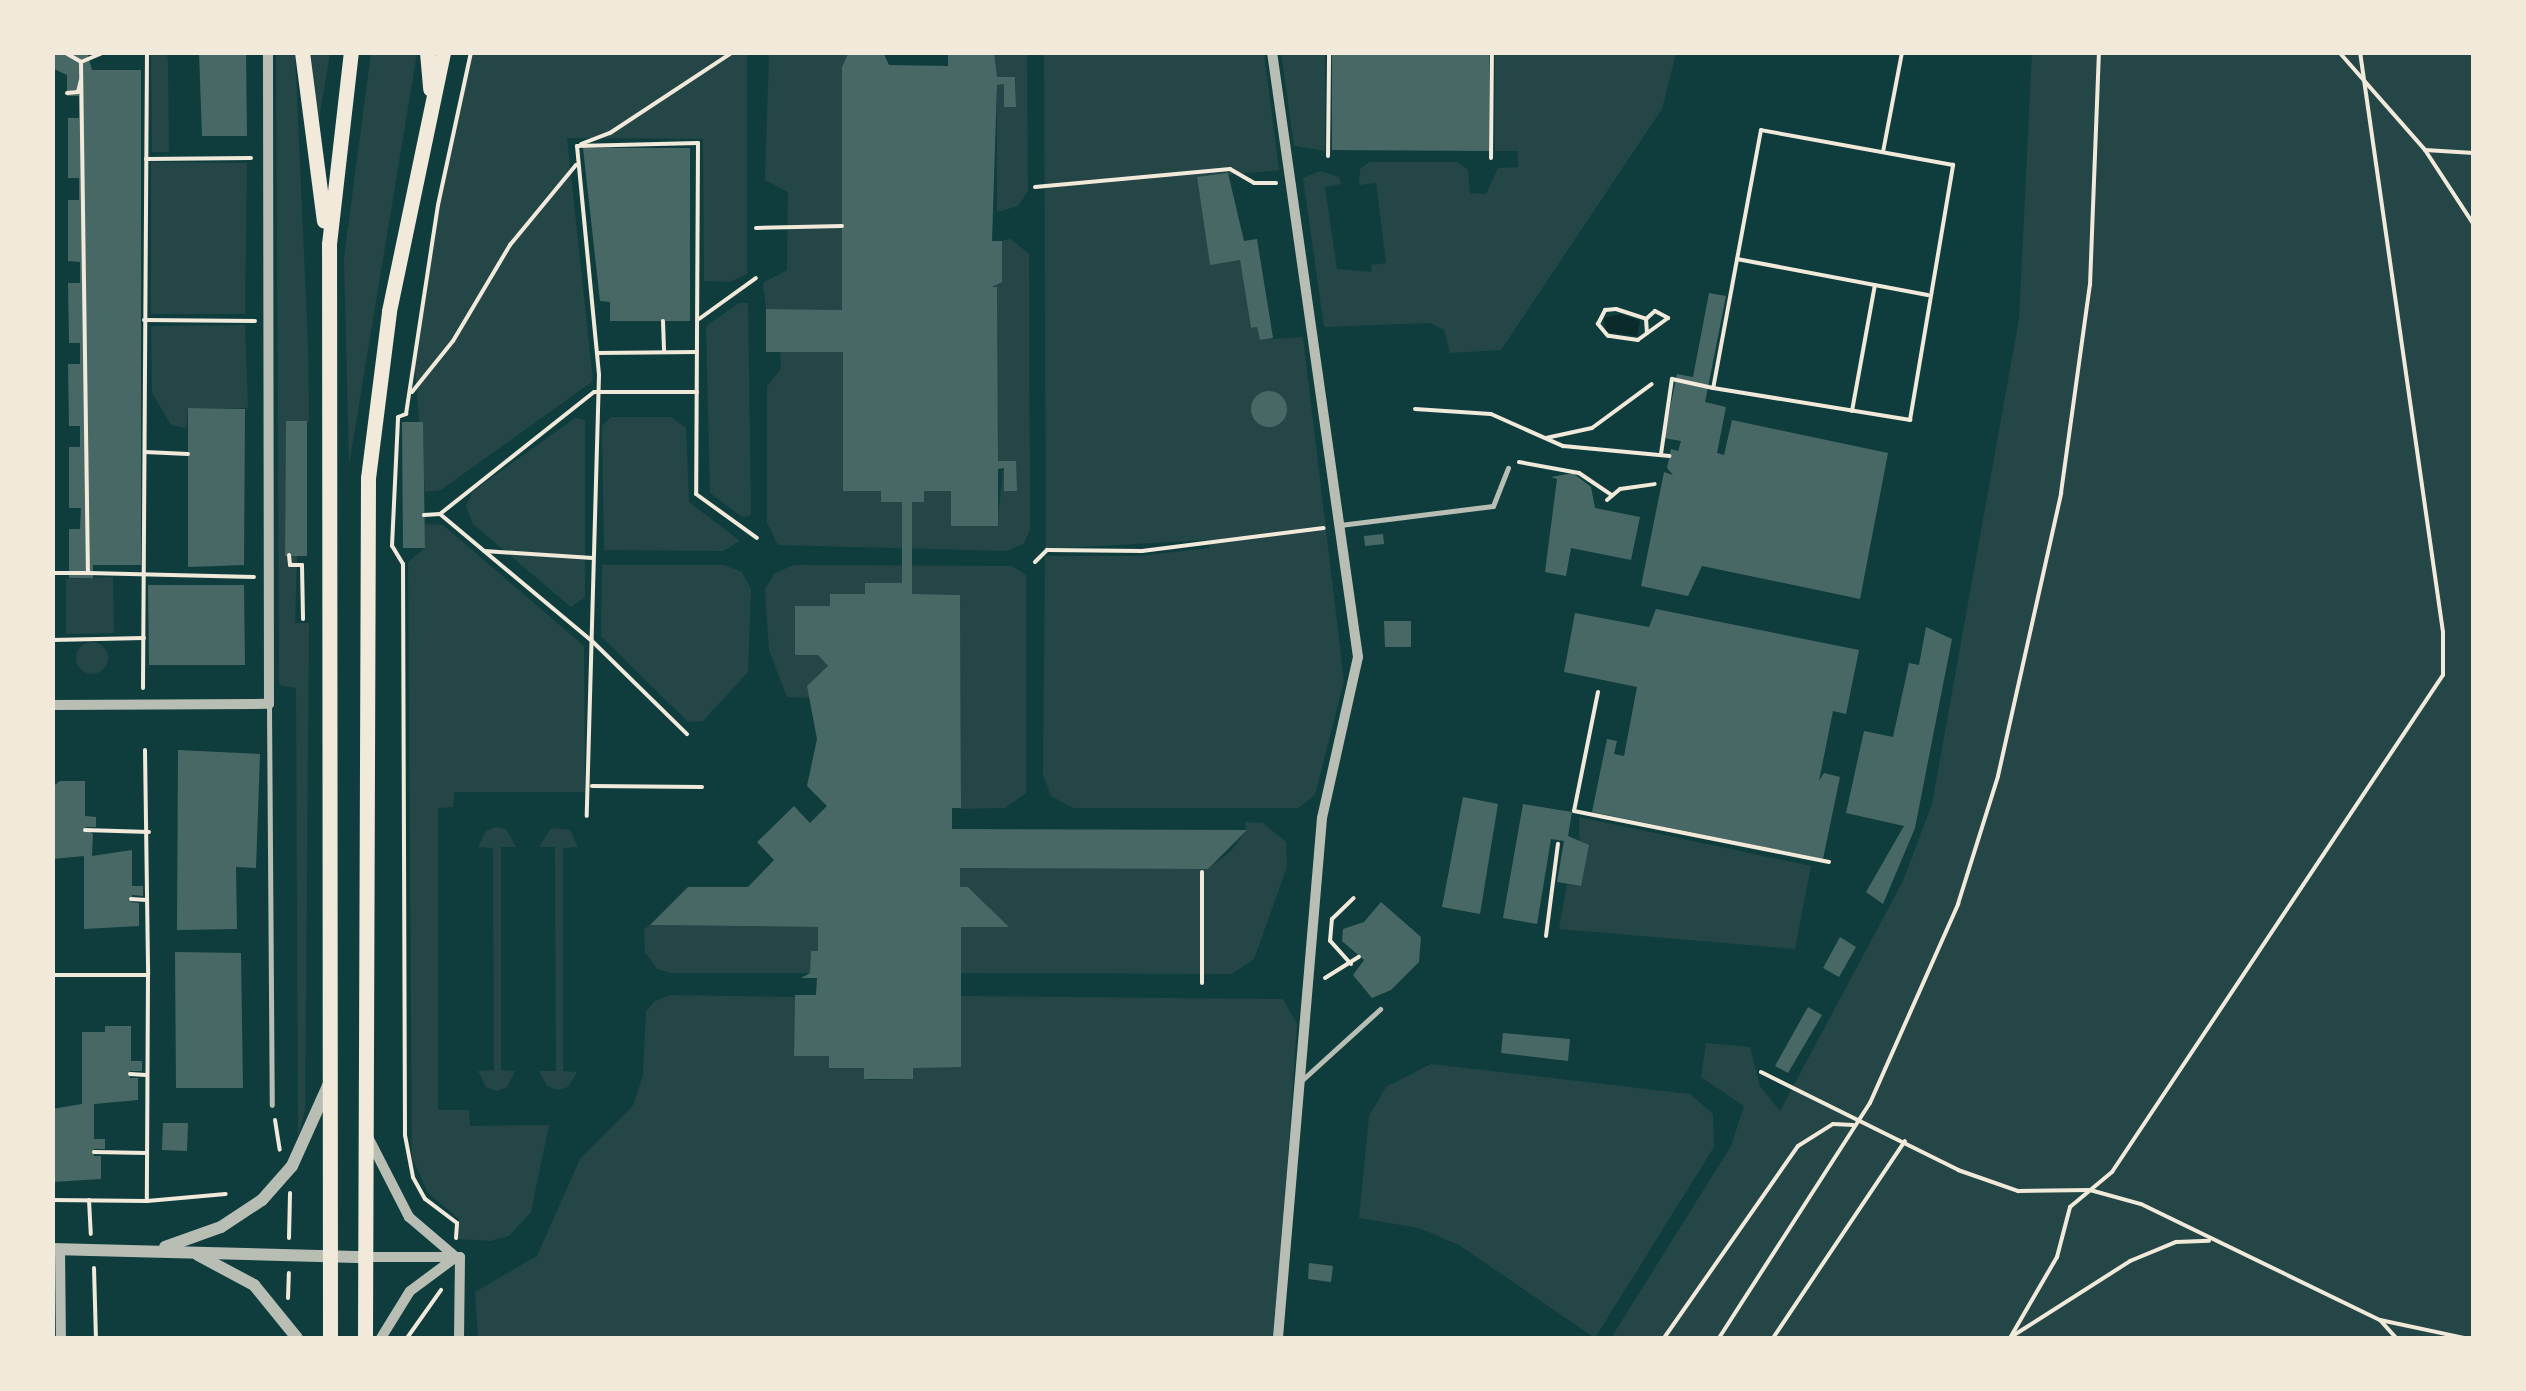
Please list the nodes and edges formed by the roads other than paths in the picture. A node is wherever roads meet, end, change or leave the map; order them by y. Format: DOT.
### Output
graph roads {
  1 [pos="268,52"];
  2 [pos="302,52"];
  3 [pos="351,52"];
  4 [pos="428,52"];
  5 [pos="443,52"];
  6 [pos="1272,52"];
  7 [pos="432,103"];
  8 [pos="329,244"];
  9 [pos="1508,464"];
  10 [pos="1340,525"];
  11 [pos="269,704"];
  12 [pos="52,705"];
  13 [pos="1380,1009"];
  14 [pos="1299,1084"];
  15 [pos="328,1086"];
  16 [pos="272,1105"];
  17 [pos="366,1132"];
  18 [pos="56,1249"];
  19 [pos="153,1250"];
  20 [pos="191,1252"];
  21 [pos="331,1257"];
  22 [pos="456,1257"];
  23 [pos="366,1258"];
  24 [pos="61,1338"];
  25 [pos="297,1338"];
  26 [pos="330,1338"];
  27 [pos="366,1338"];
  28 [pos="380,1338"];
  29 [pos="459,1338"];
  30 [pos="1278,1338"];
  1 -- 11 [label="street"];
  2 -- 8 [label="main road"];
  3 -- 8 [label="main road"];
  4 -- 7 [label="main road"];
  5 -- 7 [label="main road"];
  6 -- 10 [label="street"];
  7 -- 17 [label="main road"];
  8 -- 15 [label="main road"];
  9 -- 10 [label="lane"];
  10 -- 14 [label="street"];
  11 -- 12 [label="street"];
  11 -- 16 [label="lane"];
  13 -- 14 [label="lane"];
  14 -- 30 [label="street"];
  15 -- 19 [label="street"];
  15 -- 21 [label="main road"];
  17 -- 22 [label="street"];
  17 -- 23 [label="main road"];
  18 -- 19 [label="street"];
  18 -- 24 [label="street"];
  19 -- 20 [label="street"];
  20 -- 21 [label="street"];
  20 -- 25 [label="street"];
  21 -- 23 [label="street"];
  21 -- 26 [label="main road"];
  22 -- 23 [label="street"];
  22 -- 28 [label="street"];
  22 -- 29 [label="street"];
  23 -- 27 [label="main road"];
}
